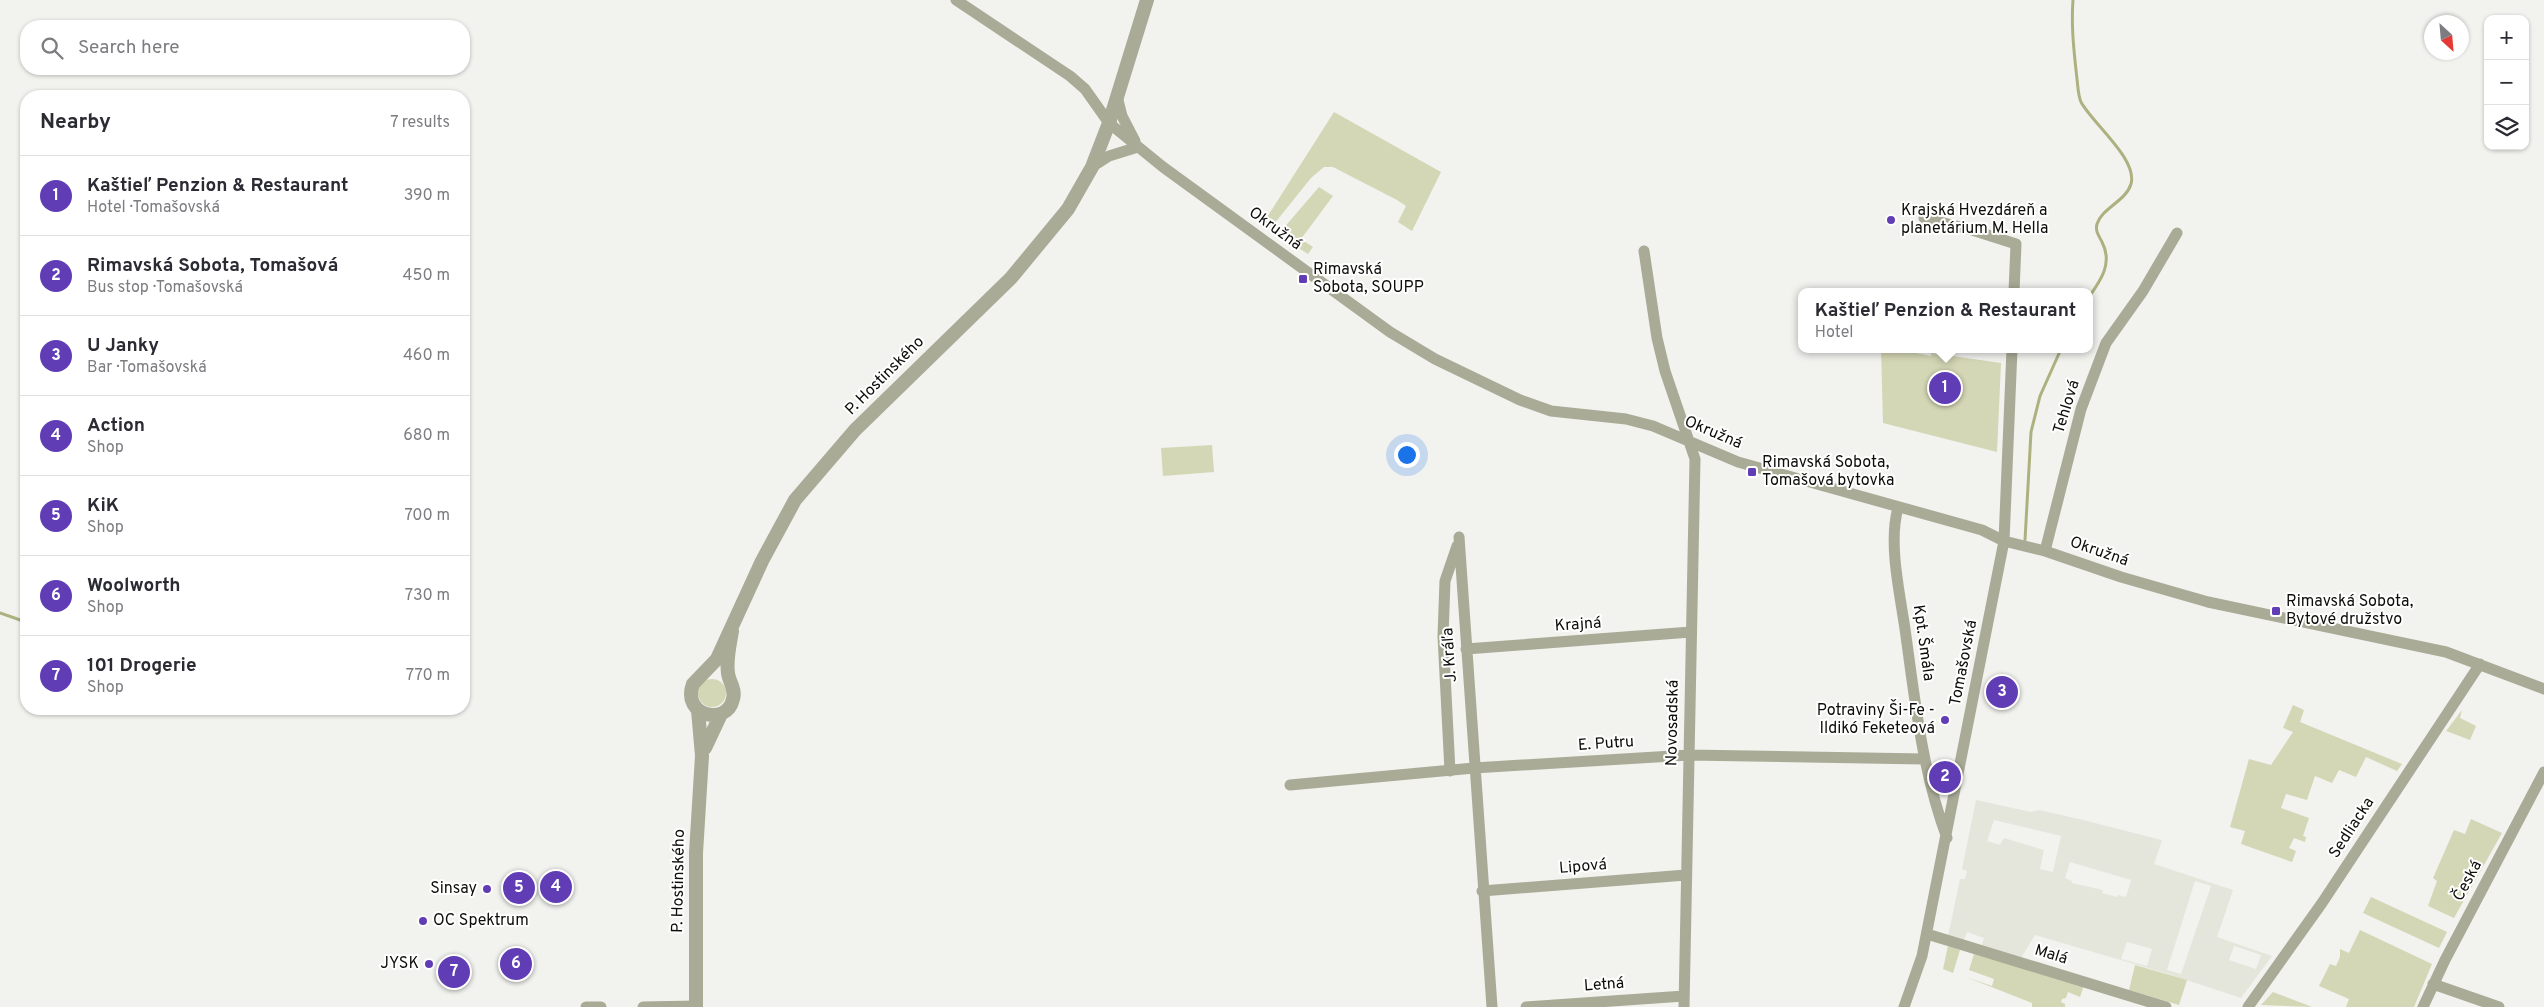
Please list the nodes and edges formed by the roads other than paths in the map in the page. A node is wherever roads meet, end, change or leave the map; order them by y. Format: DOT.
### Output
graph roads {
  1 [pos="956,0"];
  2 [pos="1147,0"];
  3 [pos="1117,95"];
  4 [pos="1109,123"];
  5 [pos="1138,147"];
  6 [pos="1092,167"];
  7 [pos="1924,218"];
  8 [pos="2177,233"];
  9 [pos="1644,251"];
  10 [pos="2014,288"];
  11 [pos="2012,353"];
  12 [pos="1688,440"];
  13 [pos="1898,508"];
  14 [pos="2004,541"];
  15 [pos="2046,551"];
  16 [pos="732,631"];
  17 [pos="1691,632"];
  18 [pos="1466,649"];
  19 [pos="2480,664"];
  20 [pos="705,673"];
  21 [pos="729,680"];
  22 [pos="2544,689"];
  23 [pos="698,710"];
  24 [pos="721,714"];
  25 [pos="1689,755"];
  26 [pos="702,756"];
  27 [pos="1924,758"];
  28 [pos="1474,768"];
  29 [pos="1450,771"];
  30 [pos="2544,772"];
  31 [pos="1290,785"];
  32 [pos="1947,839"];
  33 [pos="1686,875"];
  34 [pos="1482,891"];
  35 [pos="1927,934"];
  36 [pos="2433,984"];
  37 [pos="1684,1002"];
  38 [pos="696,1006"];
  39 [pos="586,1007"];
  40 [pos="601,1007"];
  41 [pos="643,1007"];
  42 [pos="1492,1007"];
  43 [pos="1526,1007"];
  44 [pos="1904,1007"];
  45 [pos="2166,1007"];
  46 [pos="2248,1007"];
  47 [pos="2423,1007"];
  48 [pos="2499,1007"];
  1 -- 4 [label="street, Okružná"];
  2 -- 3 [label="street, P. Hostinského"];
  3 -- 4 [label="street, P. Hostinského"];
  3 -- 5 [label="street, Okružná"];
  4 -- 5 [label="street, Okružná"];
  4 -- 6 [label="street, P. Hostinského"];
  5 -- 6 [label="street"];
  5 -- 12 [label="street, Okružná"];
  6 -- 16 [label="street, P. Hostinského"];
  7 -- 10 [label="street"];
  8 -- 15 [label="street, Tehlová"];
  9 -- 12 [label="street, Novosadská"];
  11 -- 14 [label="street, Tomašovská"];
  12 -- 13 [label="street, Okružná"];
  12 -- 17 [label="street, Novosadská"];
  13 -- 14 [label="street, Okružná"];
  13 -- 27 [label="street, Kpt. Šmála"];
  14 -- 15 [label="street, Okružná"];
  14 -- 32 [label="street, Tomašovská"];
  15 -- 19 [label="street, Okružná"];
  16 -- 20 [label="street, P. Hostinského"];
  16 -- 21 [label="street, P. Hostinského"];
  17 -- 18 [label="street, Krajná"];
  17 -- 25 [label="street, Novosadská"];
  18 -- 28 [label="street, J. Kráľa"];
  18 -- 29 [label="street, J. Kráľa"];
  19 -- 22 [label="street, Okružná"];
  19 -- 46 [label="street, Sedliacka"];
  20 -- 21 [label="street"];
  20 -- 23 [label="street, P. Hostinského"];
  21 -- 24 [label="street, P. Hostinského"];
  23 -- 24 [label="street"];
  23 -- 26 [label="street, P. Hostinského"];
  24 -- 26 [label="street, P. Hostinského"];
  25 -- 27 [label="street, E. Putru"];
  25 -- 28 [label="street, E. Putru"];
  25 -- 33 [label="street, Novosadská"];
  26 -- 38 [label="street, P. Hostinského"];
  27 -- 32 [label="street, Kpt. Šmála"];
  28 -- 29 [label="street, E. Putru"];
  28 -- 34 [label="street, J. Kráľa"];
  29 -- 31 [label="street, E. Putru"];
  30 -- 36 [label="street, Česká"];
  32 -- 35 [label="street, Tomašovská"];
  33 -- 34 [label="street, Lipová"];
  33 -- 37 [label="street, Novosadská"];
  34 -- 42 [label="street, J. Kráľa"];
  35 -- 44 [label="street, Tomašovská"];
  35 -- 45 [label="street, Malá"];
  36 -- 47 [label="street, Česká"];
  36 -- 48 [label="street"];
  37 -- 43 [label="street, Letná"];
  38 -- 41 [label="street"];
  39 -- 40 [label="street"];
}
